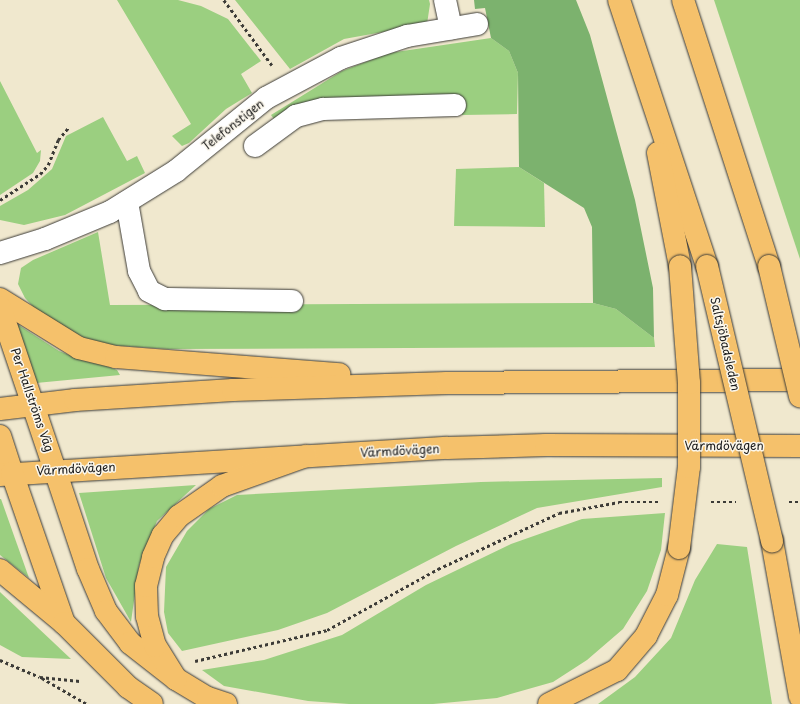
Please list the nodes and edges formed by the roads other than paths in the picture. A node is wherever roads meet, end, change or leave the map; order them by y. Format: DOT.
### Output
graph roads {
  1 [pos="445,0"];
  2 [pos="619,0"];
  3 [pos="683,0"];
  4 [pos="477,24"];
  5 [pos="451,28"];
  6 [pos="639,58"];
  7 [pos="455,105"];
  8 [pos="255,146"];
  9 [pos="127,202"];
  10 [pos="0,252"];
  11 [pos="0,299"];
  12 [pos="292,301"];
  13 [pos="0,307"];
  14 [pos="800,380"];
  15 [pos="448,383"];
  16 [pos="800,396"];
  17 [pos="33,405"];
  18 [pos="0,409"];
  19 [pos="0,436"];
  20 [pos="800,446"];
  21 [pos="306,456"];
  22 [pos="55,470"];
  23 [pos="6,474"];
  24 [pos="0,570"];
  25 [pos="64,623"];
  26 [pos="176,680"];
  27 [pos="800,696"];
  28 [pos="152,704"];
  29 [pos="226,704"];
  30 [pos="549,704"];
  1 -- 5 [label="street"];
  2 -- 6 [label="main road, Saltsjöbadsleden"];
  3 -- 16 [label="main road, bridge"];
  4 -- 5 [label="street, Telefonstigen"];
  5 -- 9 [label="street, Telefonstigen"];
  6 -- 27 [label="main road, Saltsjöbadsleden, bridge"];
  6 -- 30 [label="main road, bridge"];
  7 -- 8 [label="street"];
  9 -- 10 [label="street, Telefonstigen"];
  9 -- 12 [label="street"];
  11 -- 15 [label="main road"];
  13 -- 17 [label="main road, Per Hallströms Väg"];
  14 -- 15 [label="main road"];
  15 -- 17 [label="main road"];
  17 -- 18 [label="main road"];
  17 -- 22 [label="main road, Per Hallströms Väg"];
  19 -- 23 [label="main road"];
  20 -- 21 [label="main road, Värmdövägen"];
  21 -- 22 [label="main road, Värmdövägen"];
  21 -- 26 [label="main road"];
  22 -- 23 [label="main road, Värmdövägen"];
  22 -- 26 [label="main road, Per Hallströms Väg"];
  23 -- 25 [label="main road"];
  24 -- 25 [label="main road"];
  25 -- 28 [label="main road"];
  26 -- 29 [label="main road, Per Hallströms Väg"];
}
